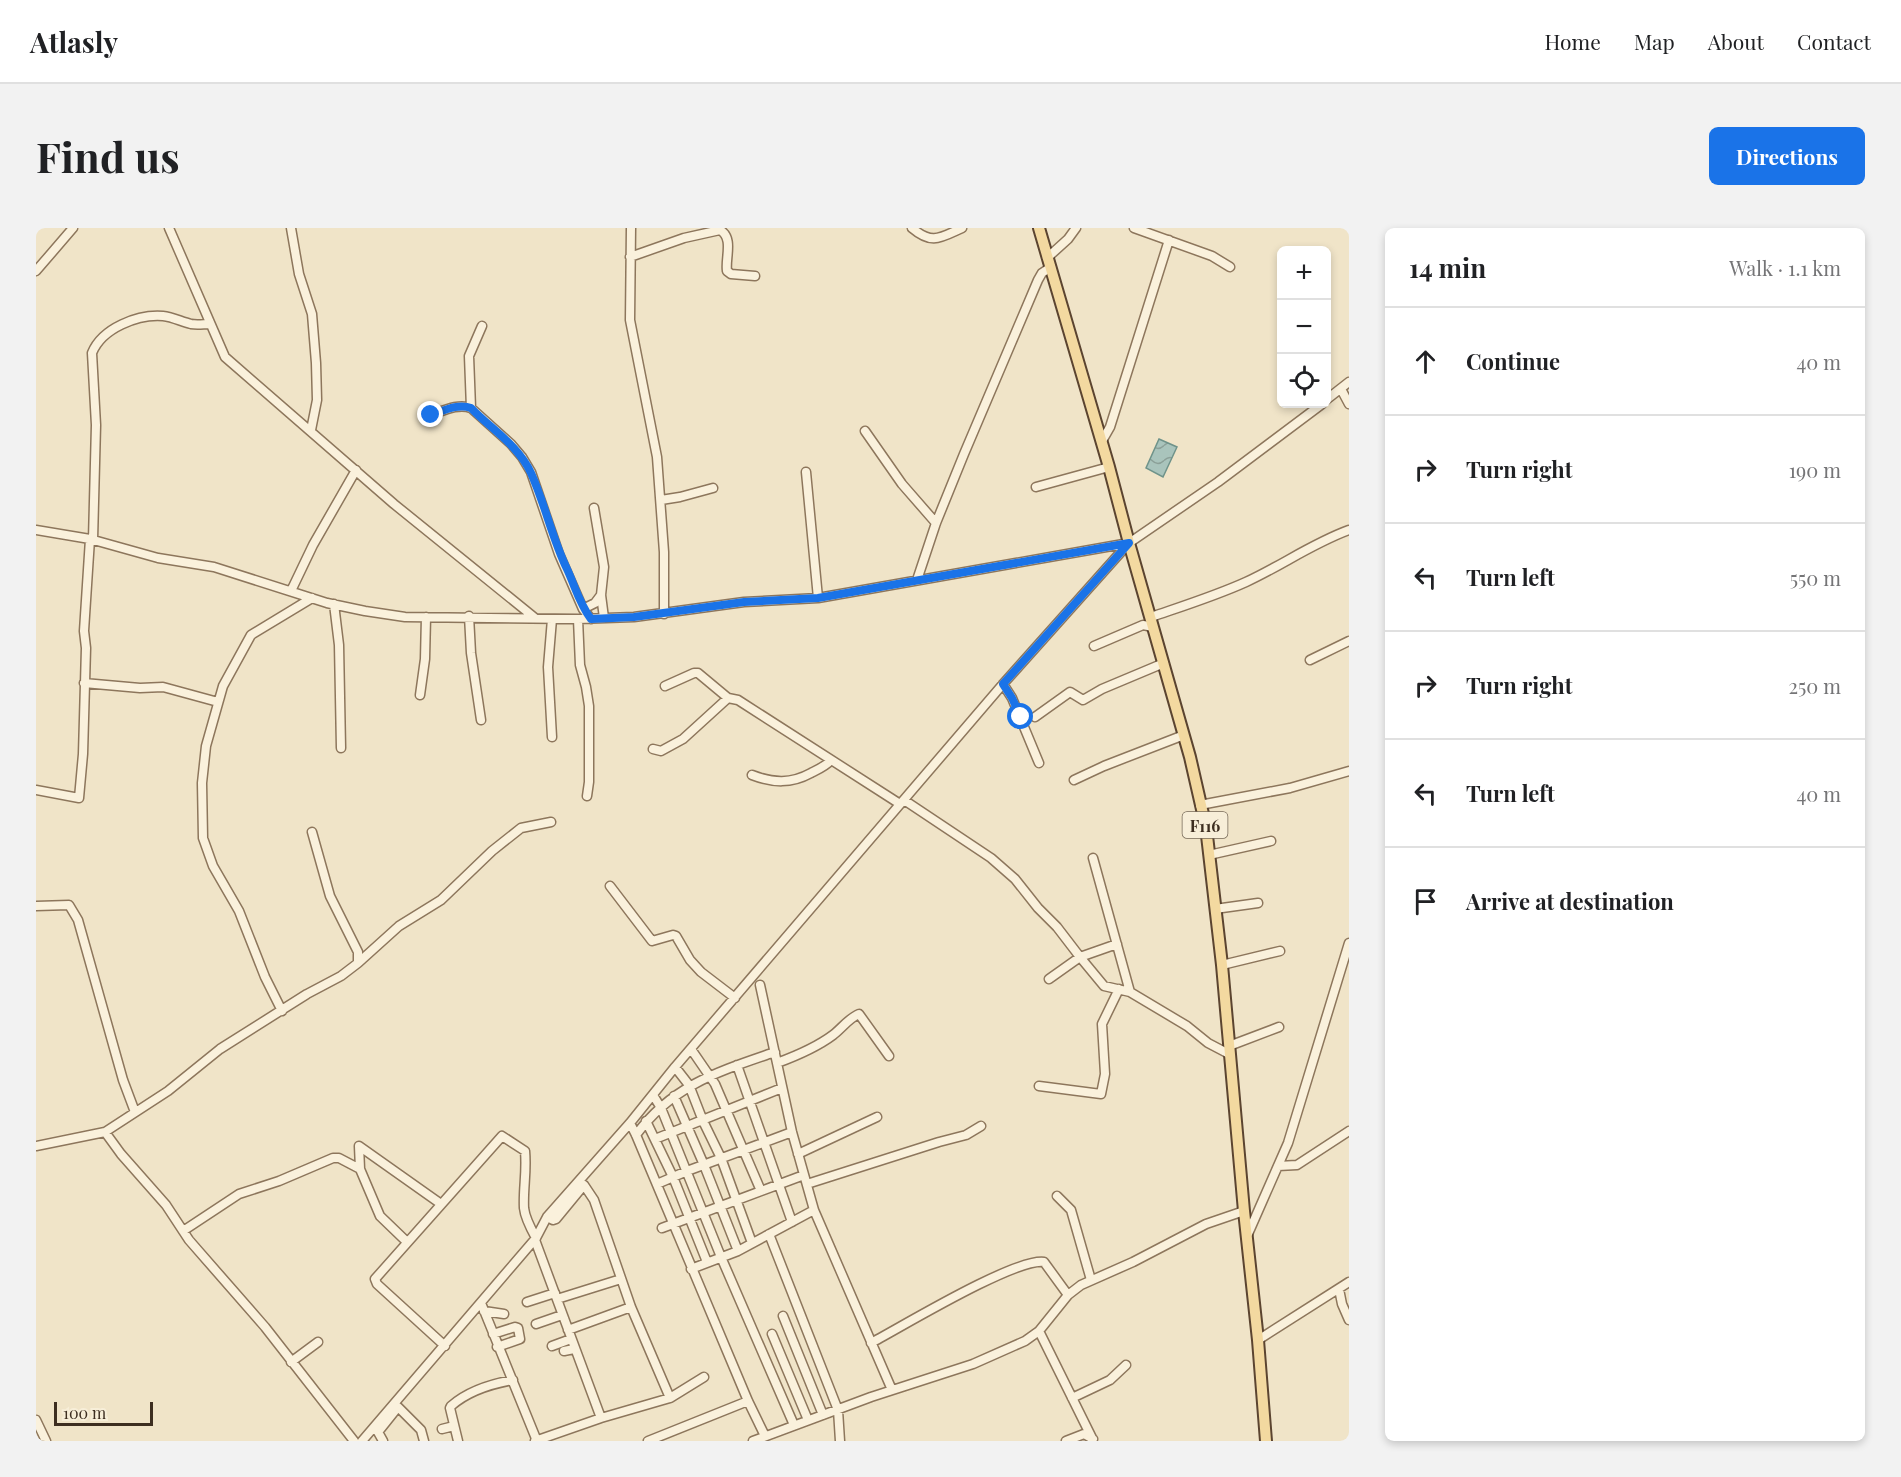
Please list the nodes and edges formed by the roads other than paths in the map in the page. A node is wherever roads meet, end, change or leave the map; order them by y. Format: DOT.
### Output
graph roads {
  1 [pos="73,228"];
  2 [pos="170,228"];
  3 [pos="291,228"];
  4 [pos="631,228"];
  5 [pos="912,228"];
  6 [pos="962,228"];
  7 [pos="1039,228"];
  8 [pos="1076,228"];
  9 [pos="1134,228"];
  10 [pos="1169,240"];
  11 [pos="630,257"];
  12 [pos="1049,262"];
  13 [pos="1230,267"];
  14 [pos="36,271"];
  15 [pos="755,276"];
  16 [pos="210,324"];
  17 [pos="482,326"];
  18 [pos="1349,382"];
  19 [pos="1341,389"];
  20 [pos="1331,396"];
  21 [pos="1349,404"];
  22 [pos="471,408"];
  23 [pos="1317,408"];
  24 [pos="431,415"];
  25 [pos="311,430"];
  26 [pos="865,431"];
  27 [pos="1102,441"];
  28 [pos="1109,467"];
  29 [pos="356,470"];
  30 [pos="806,471"];
  31 [pos="1036,487"];
  32 [pos="713,488"];
  33 [pos="661,500"];
  34 [pos="594,508"];
  35 [pos="936,523"];
  36 [pos="36,530"];
  37 [pos="1349,530"];
  38 [pos="92,540"];
  39 [pos="1129,543"];
  40 [pos="917,580"];
  41 [pos="291,591"];
  42 [pos="601,595"];
  43 [pos="312,598"];
  44 [pos="818,598"];
  45 [pos="334,604"];
  46 [pos="583,609"];
  47 [pos="664,614"];
  48 [pos="426,616"];
  49 [pos="469,616"];
  50 [pos="535,618"];
  51 [pos="604,618"];
  52 [pos="552,619"];
  53 [pos="578,619"];
  54 [pos="591,619"];
  55 [pos="1152,622"];
  56 [pos="1349,641"];
  57 [pos="1094,646"];
  58 [pos="1310,660"];
  59 [pos="1164,663"];
  60 [pos="84,683"];
  61 [pos="1003,684"];
  62 [pos="665,686"];
  63 [pos="420,695"];
  64 [pos="728,698"];
  65 [pos="218,702"];
  66 [pos="1035,717"];
  67 [pos="481,720"];
  68 [pos="1184,735"];
  69 [pos="552,737"];
  70 [pos="341,748"];
  71 [pos="653,749"];
  72 [pos="831,760"];
  73 [pos="1040,764"];
  74 [pos="1349,771"];
  75 [pos="752,775"];
  76 [pos="1074,780"];
  77 [pos="36,790"];
  78 [pos="587,796"];
  79 [pos="902,802"];
  80 [pos="1200,805"];
  81 [pos="551,822"];
  82 [pos="312,832"];
  83 [pos="1271,841"];
  84 [pos="1209,855"];
  85 [pos="1093,858"];
  86 [pos="610,886"];
  87 [pos="1258,903"];
  88 [pos="36,906"];
  89 [pos="1215,909"];
  90 [pos="1349,943"];
  91 [pos="1117,944"];
  92 [pos="1280,951"];
  93 [pos="1080,957"];
  94 [pos="358,963"];
  95 [pos="1222,965"];
  96 [pos="1049,979"];
  97 [pos="760,985"];
  98 [pos="1119,989"];
  99 [pos="1130,992"];
  100 [pos="735,998"];
  101 [pos="282,1011"];
  102 [pos="1279,1027"];
  103 [pos="691,1049"];
  104 [pos="1229,1050"];
  105 [pos="775,1052"];
  106 [pos="889,1056"];
  107 [pos="777,1063"];
  108 [pos="737,1065"];
  109 [pos="675,1067"];
  110 [pos="711,1077"];
  111 [pos="689,1085"];
  112 [pos="1039,1086"];
  113 [pos="782,1088"];
  114 [pos="653,1095"];
  115 [pos="674,1095"];
  116 [pos="751,1099"];
  117 [pos="661,1108"];
  118 [pos="726,1110"];
  119 [pos="135,1112"];
  120 [pos="877,1117"];
  121 [pos="646,1121"];
  122 [pos="703,1121"];
  123 [pos="630,1123"];
  124 [pos="686,1125"];
  125 [pos="981,1126"];
  126 [pos="1349,1131"];
  127 [pos="105,1132"];
  128 [pos="671,1132"];
  129 [pos="792,1132"];
  130 [pos="636,1135"];
  131 [pos="655,1139"];
  132 [pos="765,1141"];
  133 [pos="36,1146"];
  134 [pos="743,1150"];
  135 [pos="798,1155"];
  136 [pos="721,1158"];
  137 [pos="704,1165"];
  138 [pos="1278,1166"];
  139 [pos="360,1169"];
  140 [pos="687,1171"];
  141 [pos="673,1178"];
  142 [pos="805,1180"];
  143 [pos="657,1184"];
  144 [pos="780,1184"];
  145 [pos="761,1191"];
  146 [pos="1057,1196"];
  147 [pos="737,1201"];
  148 [pos="441,1204"];
  149 [pos="720,1207"];
  150 [pos="814,1210"];
  151 [pos="1244,1211"];
  152 [pos="705,1212"];
  153 [pos="547,1217"];
  154 [pos="689,1218"];
  155 [pos="792,1222"];
  156 [pos="673,1224"];
  157 [pos="662,1228"];
  158 [pos="183,1231"];
  159 [pos="769,1234"];
  160 [pos="1248,1234"];
  161 [pos="536,1239"];
  162 [pos="407,1242"];
  163 [pos="752,1243"];
  164 [pos="738,1251"];
  165 [pos="721,1257"];
  166 [pos="707,1262"];
  167 [pos="691,1269"];
  168 [pos="621,1279"];
  169 [pos="1091,1280"];
  170 [pos="1349,1282"];
  171 [pos="1339,1289"];
  172 [pos="1068,1295"];
  173 [pos="556,1296"];
  174 [pos="528,1302"];
  175 [pos="483,1307"];
  176 [pos="631,1307"];
  177 [pos="504,1314"];
  178 [pos="562,1315"];
  179 [pos="783,1316"];
  180 [pos="1349,1320"];
  181 [pos="536,1323"];
  182 [pos="568,1330"];
  183 [pos="1039,1331"];
  184 [pos="493,1334"];
  185 [pos="772,1334"];
  186 [pos="571,1339"];
  187 [pos="1258,1340"];
  188 [pos="318,1342"];
  189 [pos="871,1344"];
  190 [pos="444,1346"];
  191 [pos="552,1346"];
  192 [pos="497,1347"];
  193 [pos="574,1349"];
  194 [pos="564,1351"];
  195 [pos="291,1362"];
  196 [pos="1126,1365"];
  197 [pos="704,1377"];
  198 [pos="513,1380"];
  199 [pos="892,1390"];
  200 [pos="670,1398"];
  201 [pos="1072,1398"];
  202 [pos="748,1401"];
  203 [pos="838,1410"];
  204 [pos="823,1415"];
  205 [pos="601,1418"];
  206 [pos="36,1420"];
  207 [pos="808,1420"];
  208 [pos="794,1425"];
  209 [pos="454,1426"];
  210 [pos="442,1429"];
  211 [pos="765,1436"];
  212 [pos="672,1437"];
  213 [pos="1093,1439"];
  214 [pos="46,1441"];
  215 [pos="354,1441"];
  216 [pos="362,1441"];
  217 [pos="383,1441"];
  218 [pos="424,1441"];
  219 [pos="458,1441"];
  220 [pos="536,1441"];
  221 [pos="648,1441"];
  222 [pos="753,1441"];
  223 [pos="840,1441"];
  224 [pos="1066,1441"];
  225 [pos="1266,1441"];
  1 -- 14 [label="street"];
  2 -- 16 [label="street"];
  3 -- 25 [label="street"];
  4 -- 11 [label="street"];
  5 -- 6 [label="street"];
  7 -- 12 [label="main road, F116"];
  8 -- 12 [label="street"];
  9 -- 10 [label="street"];
  10 -- 13 [label="street"];
  10 -- 27 [label="street"];
  11 -- 15 [label="street"];
  11 -- 33 [label="street"];
  12 -- 27 [label="main road, F116"];
  12 -- 35 [label="street"];
  16 -- 25 [label="street"];
  16 -- 38 [label="street"];
  17 -- 22 [label="street"];
  18 -- 19 [label="street"];
  19 -- 20 [label="street"];
  19 -- 21 [label="street"];
  22 -- 24 [label="street"];
  22 -- 46 [label="street"];
  23 -- 39 [label="street"];
  25 -- 29 [label="street"];
  26 -- 35 [label="street"];
  27 -- 28 [label="main road, F116"];
  28 -- 31 [label="street"];
  28 -- 39 [label="main road, F116"];
  29 -- 41 [label="street"];
  29 -- 50 [label="street"];
  30 -- 44 [label="street"];
  32 -- 33 [label="street"];
  33 -- 47 [label="street"];
  34 -- 42 [label="street"];
  35 -- 40 [label="street"];
  36 -- 38 [label="street"];
  37 -- 55 [label="street"];
  38 -- 41 [label="street"];
  38 -- 60 [label="street"];
  39 -- 40 [label="street"];
  39 -- 55 [label="main road, F116"];
  39 -- 61 [label="street"];
  40 -- 44 [label="street"];
  41 -- 43 [label="street"];
  42 -- 46 [label="street"];
  42 -- 51 [label="street"];
  43 -- 45 [label="street"];
  43 -- 65 [label="street"];
  44 -- 47 [label="street"];
  45 -- 48 [label="street"];
  45 -- 70 [label="street"];
  46 -- 54 [label="street"];
  47 -- 51 [label="street"];
  48 -- 49 [label="street"];
  48 -- 63 [label="street"];
  49 -- 50 [label="street"];
  49 -- 67 [label="street"];
  50 -- 52 [label="street"];
  51 -- 54 [label="street"];
  52 -- 53 [label="street"];
  52 -- 69 [label="street"];
  53 -- 54 [label="street"];
  53 -- 78 [label="street"];
  55 -- 57 [label="street"];
  55 -- 59 [label="main road, F116"];
  56 -- 58 [label="street"];
  59 -- 66 [label="street"];
  59 -- 68 [label="main road, F116"];
  60 -- 65 [label="street"];
  60 -- 77 [label="street"];
  61 -- 73 [label="street"];
  61 -- 79 [label="street"];
  62 -- 64 [label="street"];
  64 -- 71 [label="street"];
  64 -- 72 [label="street"];
  65 -- 101 [label="street"];
  68 -- 76 [label="street"];
  68 -- 80 [label="main road, F116"];
  72 -- 75 [label="street"];
  72 -- 79 [label="street"];
  74 -- 80 [label="street"];
  79 -- 93 [label="street"];
  79 -- 100 [label="street"];
  80 -- 84 [label="main road, F116"];
  81 -- 94 [label="street"];
  82 -- 94 [label="street"];
  83 -- 84 [label="street"];
  84 -- 89 [label="main road, F116"];
  85 -- 91 [label="street"];
  86 -- 100 [label="street"];
  87 -- 89 [label="street"];
  88 -- 119 [label="street"];
  89 -- 95 [label="main road, F116"];
  90 -- 138 [label="street"];
  91 -- 93 [label="street"];
  91 -- 99 [label="street"];
  92 -- 95 [label="street"];
  93 -- 96 [label="street"];
  93 -- 98 [label="street"];
  94 -- 101 [label="street"];
  95 -- 104 [label="main road, F116"];
  97 -- 105 [label="street"];
  98 -- 99 [label="street"];
  98 -- 112 [label="street"];
  99 -- 104 [label="street"];
  100 -- 103 [label="street"];
  101 -- 119 [label="street"];
  102 -- 104 [label="street"];
  103 -- 109 [label="street"];
  103 -- 110 [label="street"];
  104 -- 151 [label="main road, F116"];
  105 -- 107 [label="street"];
  105 -- 108 [label="street"];
  106 -- 107 [label="street"];
  107 -- 113 [label="street"];
  108 -- 110 [label="street"];
  108 -- 116 [label="street"];
  109 -- 111 [label="street"];
  109 -- 114 [label="street"];
  110 -- 111 [label="street"];
  110 -- 118 [label="street"];
  111 -- 115 [label="street"];
  111 -- 122 [label="street"];
  113 -- 116 [label="street"];
  113 -- 129 [label="street"];
  114 -- 117 [label="street"];
  114 -- 123 [label="street"];
  115 -- 117 [label="street"];
  115 -- 124 [label="street"];
  116 -- 118 [label="street"];
  116 -- 132 [label="street"];
  117 -- 121 [label="street"];
  117 -- 128 [label="street"];
  118 -- 122 [label="street"];
  118 -- 134 [label="street"];
  119 -- 127 [label="street"];
  120 -- 135 [label="street"];
  121 -- 130 [label="street"];
  121 -- 131 [label="street"];
  122 -- 124 [label="street"];
  122 -- 136 [label="street"];
  123 -- 130 [label="street"];
  123 -- 153 [label="street"];
  124 -- 128 [label="street"];
  124 -- 137 [label="street"];
  125 -- 142 [label="street"];
  126 -- 138 [label="street"];
  127 -- 133 [label="street"];
  127 -- 158 [label="street"];
  128 -- 131 [label="street"];
  128 -- 140 [label="street"];
  129 -- 132 [label="street"];
  129 -- 135 [label="street"];
  130 -- 143 [label="street"];
  131 -- 141 [label="street"];
  132 -- 134 [label="street"];
  132 -- 144 [label="street"];
  134 -- 136 [label="street"];
  134 -- 145 [label="street"];
  135 -- 142 [label="street"];
  136 -- 137 [label="street"];
  136 -- 147 [label="street"];
  137 -- 140 [label="street"];
  137 -- 149 [label="street"];
  138 -- 160 [label="street"];
  139 -- 148 [label="street"];
  139 -- 158 [label="street"];
  139 -- 162 [label="street"];
  140 -- 141 [label="street"];
  140 -- 152 [label="street"];
  141 -- 143 [label="street"];
  141 -- 154 [label="street"];
  142 -- 144 [label="street"];
  142 -- 150 [label="street"];
  143 -- 156 [label="street"];
  144 -- 145 [label="street"];
  144 -- 155 [label="street"];
  145 -- 147 [label="street"];
  146 -- 169 [label="street"];
  147 -- 149 [label="street"];
  147 -- 163 [label="street"];
  148 -- 161 [label="street"];
  148 -- 162 [label="street"];
  149 -- 152 [label="street"];
  149 -- 164 [label="street"];
  150 -- 155 [label="street"];
  150 -- 189 [label="street"];
  151 -- 160 [label="main road, F116"];
  151 -- 169 [label="street"];
  152 -- 154 [label="street"];
  152 -- 165 [label="street"];
  153 -- 161 [label="street"];
  153 -- 168 [label="street"];
  154 -- 156 [label="street"];
  154 -- 166 [label="street"];
  155 -- 159 [label="street"];
  156 -- 157 [label="street"];
  156 -- 167 [label="street"];
  158 -- 195 [label="street"];
  159 -- 163 [label="street"];
  159 -- 203 [label="street"];
  160 -- 187 [label="main road, F116"];
  161 -- 173 [label="street"];
  161 -- 175 [label="street"];
  162 -- 190 [label="street"];
  163 -- 164 [label="street"];
  164 -- 165 [label="street"];
  165 -- 166 [label="street"];
  165 -- 208 [label="street"];
  166 -- 167 [label="street"];
  167 -- 202 [label="street"];
  168 -- 173 [label="street"];
  168 -- 176 [label="street"];
  169 -- 172 [label="street"];
  170 -- 171 [label="street"];
  171 -- 180 [label="street"];
  171 -- 187 [label="street"];
  172 -- 183 [label="street"];
  172 -- 189 [label="street"];
  173 -- 174 [label="street"];
  173 -- 178 [label="street"];
  175 -- 177 [label="street"];
  175 -- 184 [label="street"];
  175 -- 190 [label="street"];
  176 -- 182 [label="street"];
  176 -- 200 [label="street"];
  178 -- 181 [label="street"];
  178 -- 182 [label="street"];
  179 -- 204 [label="street"];
  182 -- 186 [label="street"];
  183 -- 199 [label="street"];
  183 -- 201 [label="street"];
  184 -- 192 [label="street"];
  184 -- 192 [label="street"];
  185 -- 207 [label="street"];
  186 -- 191 [label="street"];
  186 -- 193 [label="street"];
  187 -- 225 [label="main road, F116"];
  188 -- 195 [label="street"];
  189 -- 199 [label="street"];
  190 -- 216 [label="street"];
  192 -- 198 [label="street"];
  193 -- 194 [label="street"];
  193 -- 205 [label="street"];
  195 -- 215 [label="street"];
  196 -- 201 [label="street"];
  197 -- 200 [label="street"];
  198 -- 209 [label="street"];
  198 -- 220 [label="street"];
  199 -- 203 [label="street"];
  200 -- 205 [label="street"];
  201 -- 213 [label="street"];
  202 -- 211 [label="street"];
  202 -- 212 [label="street"];
  203 -- 204 [label="street"];
  203 -- 223 [label="street"];
  204 -- 207 [label="street"];
  205 -- 220 [label="street"];
  206 -- 214 [label="street"];
  207 -- 208 [label="street"];
  208 -- 211 [label="street"];
  209 -- 210 [label="street"];
  209 -- 219 [label="street"];
  211 -- 222 [label="street"];
  212 -- 221 [label="street"];
  213 -- 224 [label="street"];
  217 -- 218 [label="street"];
}
